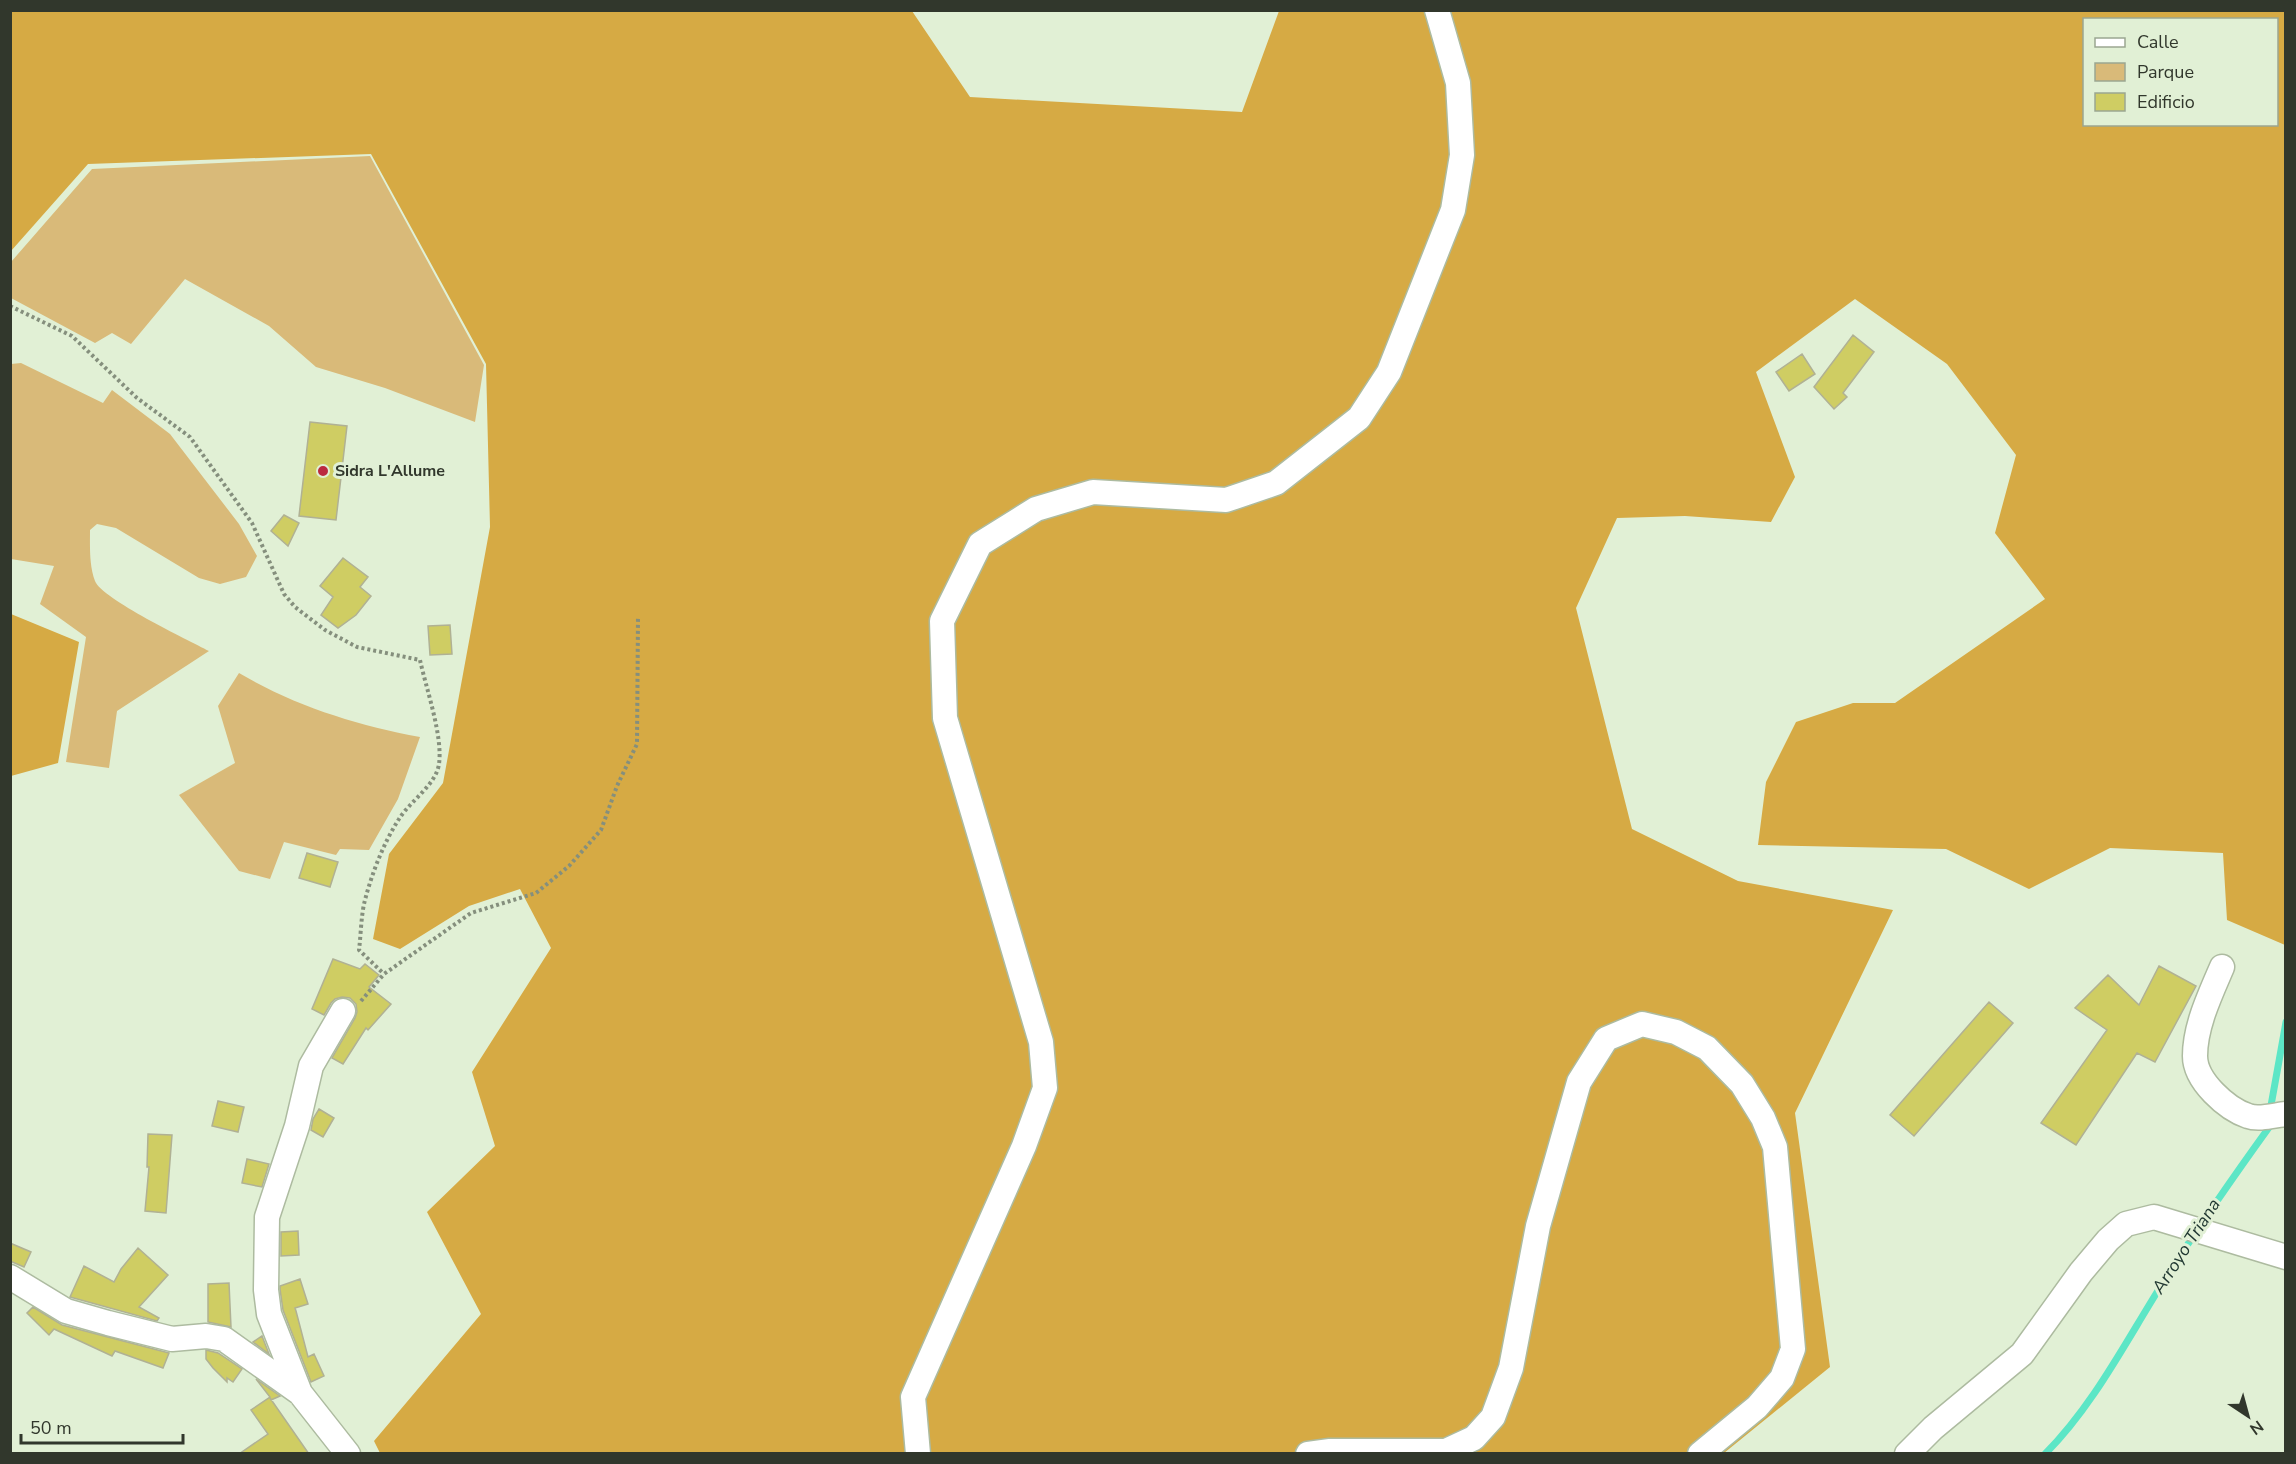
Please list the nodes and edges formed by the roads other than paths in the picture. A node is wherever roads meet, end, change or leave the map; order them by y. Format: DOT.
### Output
graph roads {
  1 [pos="1437,10"];
  2 [pos="2222,967"];
  3 [pos="343,1011"];
  4 [pos="2286,1114"];
  5 [pos="2286,1257"];
  6 [pos="10,1277"];
  7 [pos="300,1393"];
  8 [pos="348,1454"];
  9 [pos="918,1454"];
  10 [pos="1308,1454"];
  11 [pos="1700,1454"];
  12 [pos="1907,1454"];
  1 -- 9 [label="street"];
  2 -- 4 [label="street"];
  3 -- 7 [label="street"];
  5 -- 12 [label="street"];
  6 -- 7 [label="street"];
  7 -- 8 [label="street"];
  10 -- 11 [label="street"];
}
